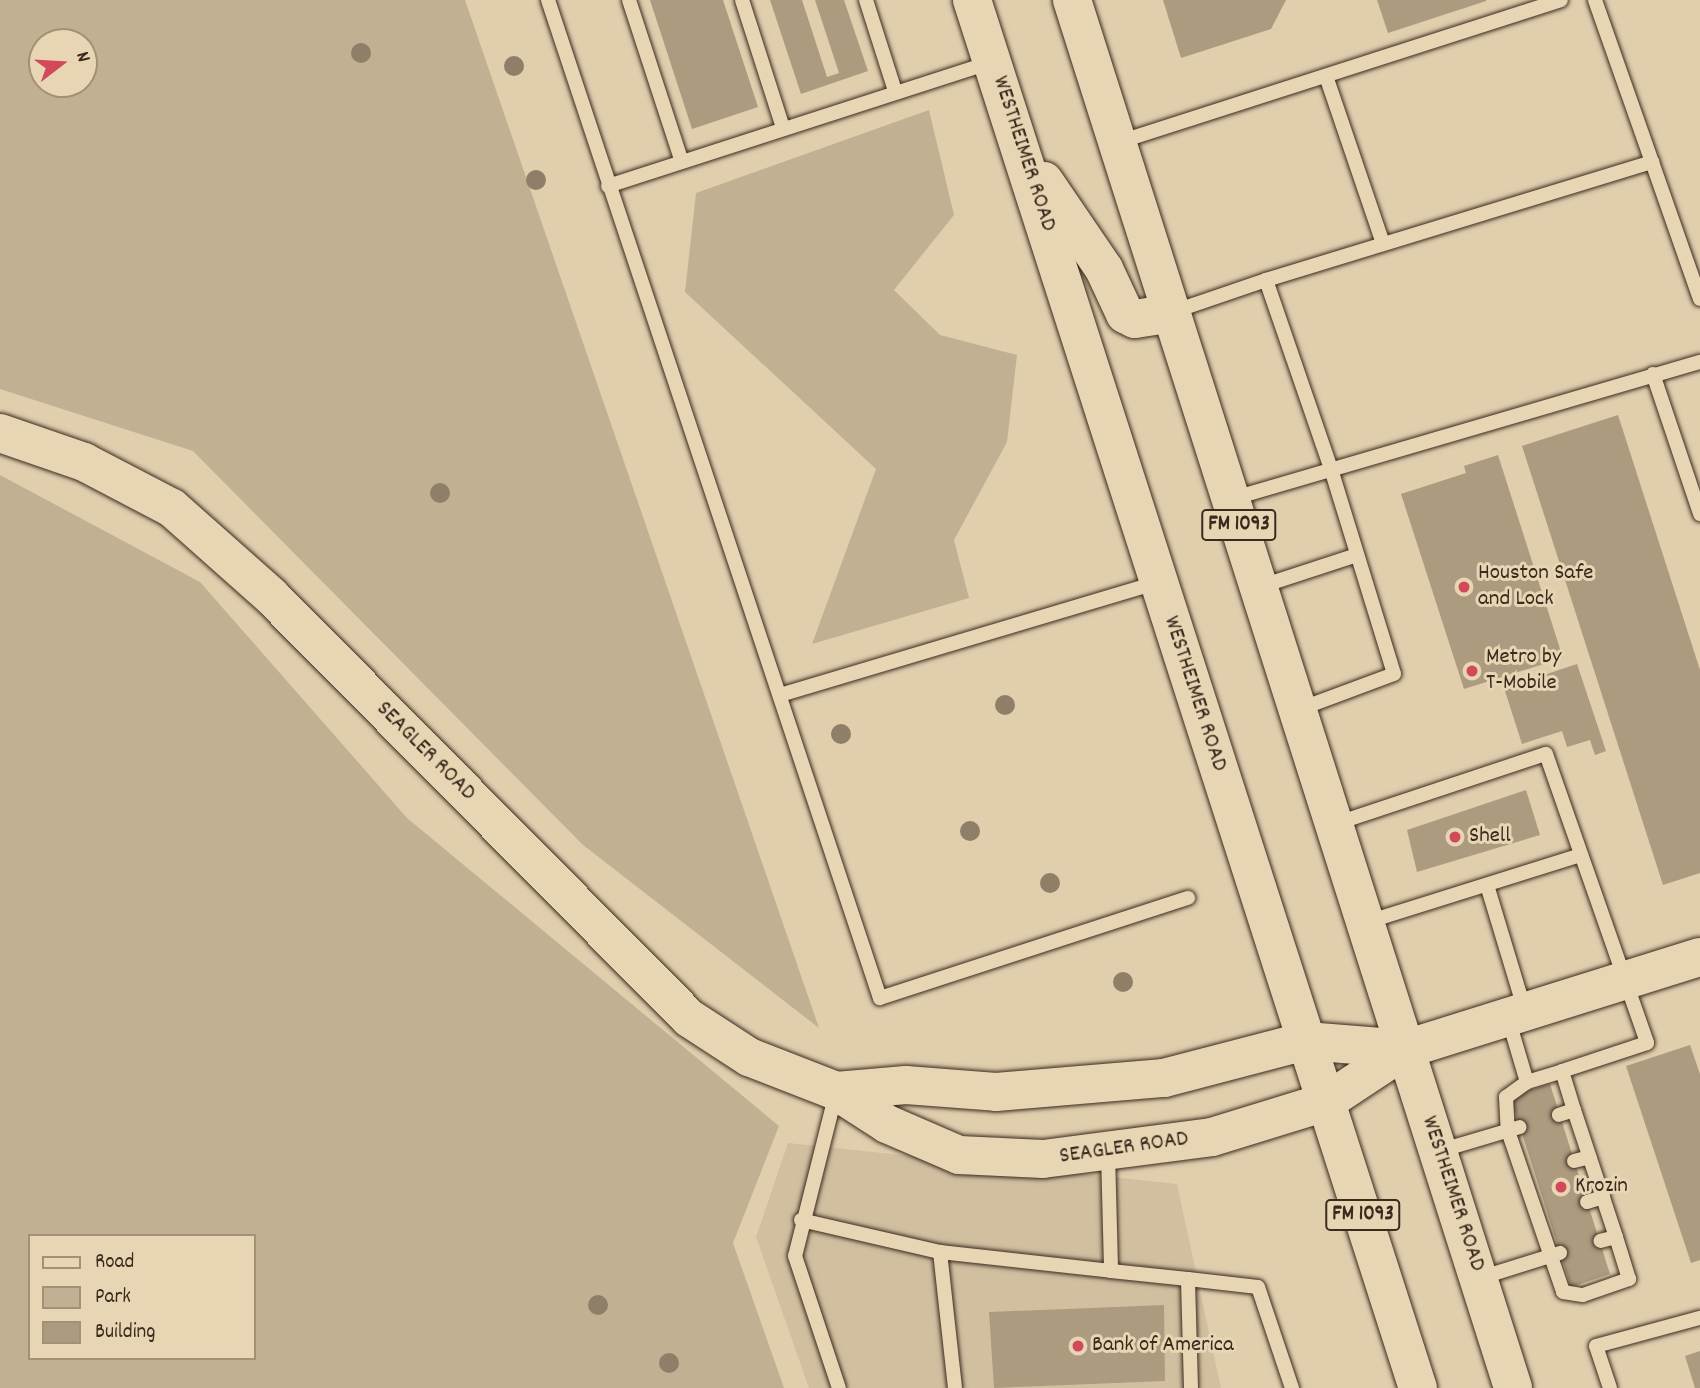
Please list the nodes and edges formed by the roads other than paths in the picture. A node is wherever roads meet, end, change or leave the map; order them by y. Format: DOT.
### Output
graph roads {
  1 [pos="548,0"];
  2 [pos="629,0"];
  3 [pos="743,0"];
  4 [pos="866,0"];
  5 [pos="972,0"];
  6 [pos="1072,0"];
  7 [pos="1561,0"];
  8 [pos="1595,0"];
  9 [pos="993,62"];
  10 [pos="1326,76"];
  11 [pos="895,91"];
  12 [pos="783,128"];
  13 [pos="1117,143"];
  14 [pos="1021,148"];
  15 [pos="682,162"];
  16 [pos="1652,162"];
  17 [pos="608,187"];
  18 [pos="1383,243"];
  19 [pos="1266,280"];
  20 [pos="1700,299"];
  21 [pos="1171,313"];
  22 [pos="1700,362"];
  23 [pos="1653,374"];
  24 [pos="0,433"];
  25 [pos="1331,469"];
  26 [pos="1231,499"];
  27 [pos="1700,514"];
  28 [pos="1357,555"];
  29 [pos="1158,583"];
  30 [pos="1259,587"];
  31 [pos="780,695"];
  32 [pos="1298,710"];
  33 [pos="1338,823"];
  34 [pos="1581,855"];
  35 [pos="1487,885"];
  36 [pos="1188,898"];
  37 [pos="1367,922"];
  38 [pos="1696,963"];
  39 [pos="1625,981"];
  40 [pos="1516,1014"];
  41 [pos="1306,1041"];
  42 [pos="1406,1049"];
  43 [pos="1562,1071"];
  44 [pos="1527,1082"];
  45 [pos="836,1091"];
  46 [pos="1326,1102"];
  47 [pos="1574,1110"];
  48 [pos="1559,1115"];
  49 [pos="1514,1129"];
  50 [pos="1438,1151"];
  51 [pos="1108,1153"];
  52 [pos="1590,1157"];
  53 [pos="1574,1161"];
  54 [pos="1603,1197"];
  55 [pos="1587,1202"];
  56 [pos="801,1220"];
  57 [pos="1616,1237"];
  58 [pos="1600,1241"];
  59 [pos="940,1252"];
  60 [pos="1554,1255"];
  61 [pos="1111,1271"];
  62 [pos="1188,1279"];
  63 [pos="1479,1279"];
  64 [pos="1700,1318"];
  65 [pos="839,1388"];
  66 [pos="955,1388"];
  67 [pos="1191,1388"];
  68 [pos="1292,1388"];
  69 [pos="1418,1388"];
  70 [pos="1513,1388"];
  71 [pos="1610,1388"];
  1 -- 17 [label="lane"];
  2 -- 15 [label="lane"];
  3 -- 12 [label="lane"];
  4 -- 11 [label="lane"];
  5 -- 9 [label="main road, WESTHEIMER ROAD / FM 1093"];
  6 -- 13 [label="main road, WESTHEIMER ROAD / FM 1093"];
  7 -- 10 [label="lane"];
  8 -- 16 [label="lane"];
  9 -- 11 [label="lane"];
  9 -- 14 [label="main road, WESTHEIMER ROAD / FM 1093"];
  10 -- 13 [label="lane"];
  10 -- 18 [label="lane"];
  11 -- 12 [label="lane"];
  12 -- 15 [label="lane"];
  13 -- 21 [label="main road, WESTHEIMER ROAD / FM 1093"];
  14 -- 21 [label="main road"];
  14 -- 29 [label="main road, WESTHEIMER ROAD / FM 1093"];
  15 -- 17 [label="lane"];
  16 -- 18 [label="lane"];
  16 -- 20 [label="lane"];
  17 -- 31 [label="lane"];
  18 -- 19 [label="lane"];
  19 -- 21 [label="lane"];
  19 -- 25 [label="lane"];
  21 -- 26 [label="main road, WESTHEIMER ROAD / FM 1093"];
  22 -- 23 [label="lane"];
  23 -- 25 [label="lane"];
  23 -- 27 [label="lane"];
  24 -- 45 [label="main road, SEAGLER ROAD"];
  25 -- 26 [label="lane"];
  25 -- 28 [label="lane"];
  26 -- 30 [label="main road, WESTHEIMER ROAD / FM 1093"];
  28 -- 30 [label="lane"];
  28 -- 32 [label="lane"];
  29 -- 31 [label="lane"];
  29 -- 41 [label="main road, WESTHEIMER ROAD / FM 1093"];
  30 -- 32 [label="main road, WESTHEIMER ROAD / FM 1093"];
  31 -- 36 [label="lane"];
  32 -- 33 [label="main road, WESTHEIMER ROAD / FM 1093"];
  33 -- 34 [label="lane"];
  33 -- 37 [label="main road, WESTHEIMER ROAD / FM 1093"];
  34 -- 35 [label="lane"];
  34 -- 39 [label="lane"];
  35 -- 37 [label="lane"];
  35 -- 40 [label="lane"];
  37 -- 42 [label="main road, WESTHEIMER ROAD / FM 1093"];
  38 -- 39 [label="main road, SEAGLER ROAD"];
  39 -- 40 [label="main road, SEAGLER ROAD"];
  39 -- 43 [label="lane"];
  40 -- 42 [label="main road, SEAGLER ROAD"];
  40 -- 44 [label="lane"];
  41 -- 42 [label="main road, SEAGLER ROAD"];
  41 -- 45 [label="main road, SEAGLER ROAD"];
  41 -- 46 [label="main road, WESTHEIMER ROAD / FM 1093"];
  42 -- 46 [label="main road, SEAGLER ROAD"];
  42 -- 50 [label="main road, WESTHEIMER ROAD / FM 1093"];
  43 -- 44 [label="lane"];
  43 -- 47 [label="lane"];
  44 -- 49 [label="lane"];
  45 -- 51 [label="main road, SEAGLER ROAD"];
  45 -- 56 [label="lane"];
  46 -- 51 [label="main road, SEAGLER ROAD"];
  46 -- 69 [label="main road, WESTHEIMER ROAD / FM 1093"];
  47 -- 48 [label="lane"];
  47 -- 52 [label="lane"];
  49 -- 50 [label="lane"];
  49 -- 60 [label="lane"];
  50 -- 63 [label="main road, WESTHEIMER ROAD / FM 1093"];
  51 -- 61 [label="lane"];
  52 -- 53 [label="lane"];
  52 -- 54 [label="lane"];
  54 -- 55 [label="lane"];
  54 -- 57 [label="lane"];
  56 -- 59 [label="lane"];
  56 -- 65 [label="lane"];
  57 -- 58 [label="lane"];
  57 -- 60 [label="lane"];
  59 -- 61 [label="lane"];
  59 -- 66 [label="lane"];
  60 -- 63 [label="lane"];
  61 -- 62 [label="lane"];
  62 -- 67 [label="lane"];
  62 -- 68 [label="lane"];
  63 -- 70 [label="main road, WESTHEIMER ROAD / FM 1093"];
  64 -- 71 [label="lane"];
}
